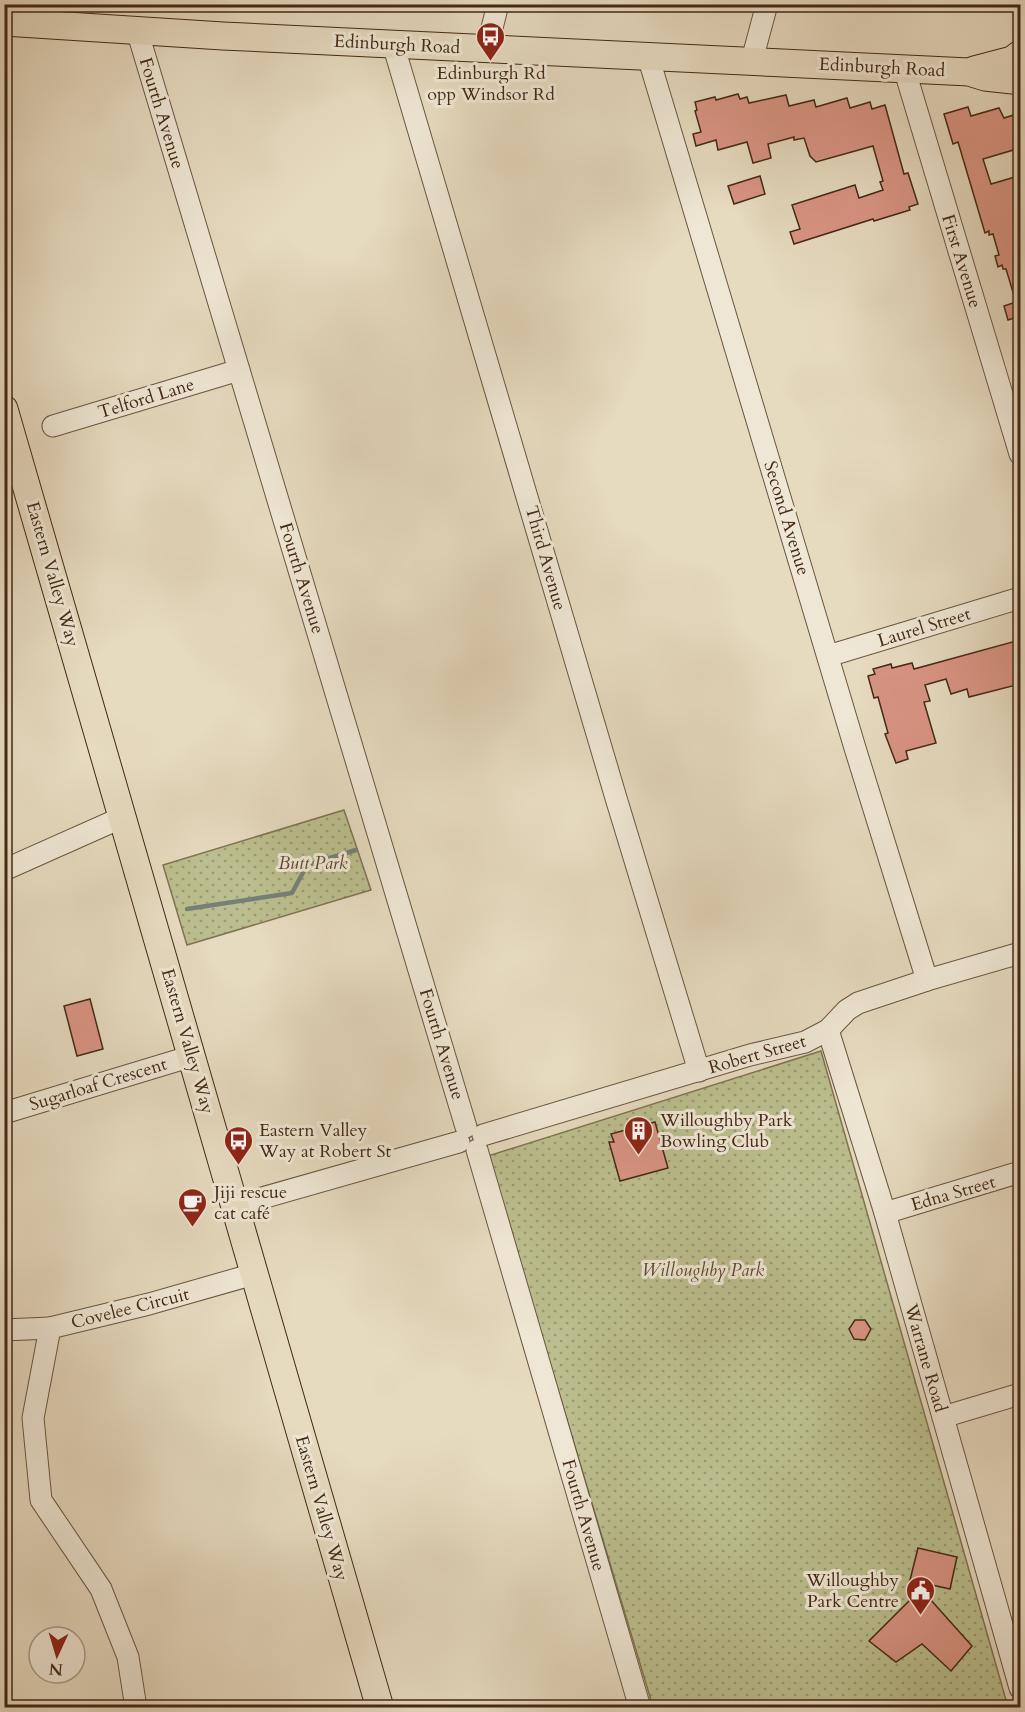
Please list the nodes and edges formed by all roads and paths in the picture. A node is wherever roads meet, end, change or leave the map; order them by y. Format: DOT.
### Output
graph roads {
  1 [pos="498,4"];
  2 [pos="767,4"];
  3 [pos="4,22"];
  4 [pos="137,30"];
  5 [pos="393,44"];
  6 [pos="487,48"];
  7 [pos="1020,54"];
  8 [pos="648,56"];
  9 [pos="752,60"];
  10 [pos="904,68"];
  11 [pos="1003,74"];
  12 [pos="239,370"];
  13 [pos="4,409"];
  14 [pos="53,426"];
  15 [pos="1020,454"];
  16 [pos="1020,598"];
  17 [pos="828,656"];
  18 [pos="123,817"];
  19 [pos="4,870"];
  20 [pos="1020,953"];
  21 [pos="927,980"];
  22 [pos="828,1030"];
  23 [pos="192,1056"];
  24 [pos="699,1071"];
  25 [pos="4,1113"];
  26 [pos="471,1138"];
  27 [pos="1020,1172"];
  28 [pos="234,1206"];
  29 [pos="885,1213"];
  30 [pos="254,1274"];
  31 [pos="50,1328"];
  32 [pos="4,1330"];
  33 [pos="1020,1394"];
  34 [pos="943,1417"];
  35 [pos="1020,1688"];
  36 [pos="136,1707"];
  37 [pos="380,1707"];
  38 [pos="640,1707"];
  1 -- 6 [label="street"];
  2 -- 9 [label="street"];
  3 -- 4 [label="main road, Edinburgh Road"];
  4 -- 5 [label="main road, Edinburgh Road"];
  4 -- 12 [label="street, Fourth Avenue"];
  5 -- 6 [label="main road, Edinburgh Road"];
  5 -- 24 [label="street, Third Avenue"];
  6 -- 8 [label="main road, Edinburgh Road"];
  7 -- 11 [label="main road"];
  8 -- 9 [label="main road, Edinburgh Road"];
  8 -- 17 [label="street, Second Avenue"];
  9 -- 10 [label="main road, Edinburgh Road"];
  10 -- 11 [label="main road, Edinburgh Road"];
  10 -- 15 [label="street, First Avenue"];
  12 -- 14 [label="street, Telford Lane"];
  12 -- 26 [label="street, Fourth Avenue"];
  13 -- 18 [label="main road, Eastern Valley Way"];
  16 -- 17 [label="street, Laurel Street"];
  17 -- 21 [label="street, Second Avenue"];
  18 -- 19 [label="street"];
  18 -- 23 [label="main road, Eastern Valley Way"];
  20 -- 21 [label="street, Robert Street"];
  21 -- 22 [label="street, Robert Street"];
  22 -- 24 [label="street, Robert Street"];
  22 -- 29 [label="street, Warrane Road"];
  23 -- 25 [label="street, Sugarloaf Crescent"];
  23 -- 28 [label="main road, Eastern Valley Way"];
  24 -- 26 [label="street, Robert Street"];
  26 -- 28 [label="street, Robert Street"];
  26 -- 38 [label="street, Fourth Avenue"];
  27 -- 29 [label="street, Edna Street"];
  28 -- 30 [label="main road, Eastern Valley Way"];
  29 -- 34 [label="street, Warrane Road"];
  30 -- 31 [label="street, Covelee Circuit"];
  30 -- 37 [label="main road, Eastern Valley Way"];
  31 -- 32 [label="street"];
  31 -- 36 [label="street, Covelee Circuit"];
  33 -- 34 [label="street"];
  34 -- 35 [label="street, Warrane Road"];
}
